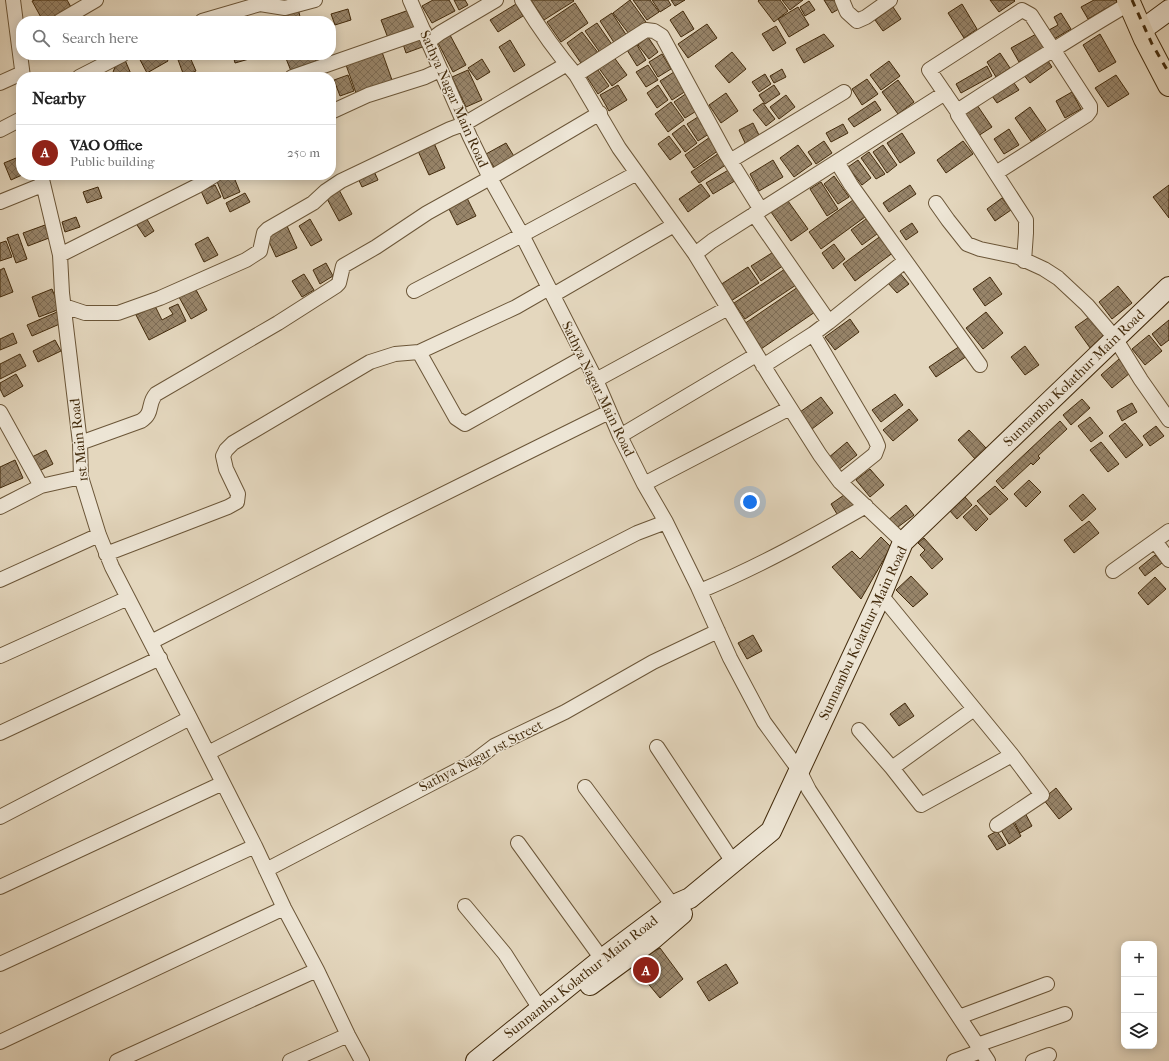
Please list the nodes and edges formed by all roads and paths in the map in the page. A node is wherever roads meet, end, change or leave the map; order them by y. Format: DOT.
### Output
graph roads {
  1 [pos="13,0"];
  2 [pos="96,0"];
  3 [pos="315,0"];
  4 [pos="410,0"];
  5 [pos="496,0"];
  6 [pos="522,0"];
  7 [pos="842,0"];
  8 [pos="890,0"];
  9 [pos="1132,1"];
  10 [pos="1169,10"];
  11 [pos="69,16"];
  12 [pos="219,16"];
  13 [pos="16,18"];
  14 [pos="1146,26"];
  15 [pos="426,37"];
  16 [pos="1053,50"];
  17 [pos="21,60"];
  18 [pos="112,60"];
  19 [pos="1169,62"];
  20 [pos="567,64"];
  21 [pos="440,70"];
  22 [pos="22,72"];
  23 [pos="89,72"];
  24 [pos="309,72"];
  25 [pos="576,75"];
  26 [pos="16,77"];
  27 [pos="0,83"];
  28 [pos="1169,85"];
  29 [pos="844,92"];
  30 [pos="945,93"];
  31 [pos="336,110"];
  32 [pos="957,111"];
  33 [pos="600,113"];
  34 [pos="16,122"];
  35 [pos="464,124"];
  36 [pos="0,130"];
  37 [pos="730,161"];
  38 [pos="837,162"];
  39 [pos="638,173"];
  40 [pos="996,173"];
  41 [pos="490,178"];
  42 [pos="36,180"];
  43 [pos="42,180"];
  44 [pos="207,180"];
  45 [pos="0,202"];
  46 [pos="936,202"];
  47 [pos="758,212"];
  48 [pos="674,225"];
  49 [pos="522,235"];
  50 [pos="695,254"];
  51 [pos="60,255"];
  52 [pos="1024,260"];
  53 [pos="906,261"];
  54 [pos="1169,287"];
  55 [pos="414,291"];
  56 [pos="551,292"];
  57 [pos="64,306"];
  58 [pos="728,308"];
  59 [pos="829,322"];
  60 [pos="813,334"];
  61 [pos="1115,338"];
  62 [pos="420,352"];
  63 [pos="584,357"];
  64 [pos="760,360"];
  65 [pos="980,365"];
  66 [pos="596,380"];
  67 [pos="790,408"];
  68 [pos="0,412"];
  69 [pos="609,412"];
  70 [pos="1169,420"];
  71 [pos="620,436"];
  72 [pos="80,443"];
  73 [pos="81,477"];
  74 [pos="840,482"];
  75 [pos="644,484"];
  76 [pos="41,486"];
  77 [pos="866,506"];
  78 [pos="0,508"];
  79 [pos="666,522"];
  80 [pos="1169,531"];
  81 [pos="99,535"];
  82 [pos="903,542"];
  83 [pos="1155,542"];
  84 [pos="106,554"];
  85 [pos="1169,560"];
  86 [pos="1113,571"];
  87 [pos="0,580"];
  88 [pos="700,591"];
  89 [pos="881,595"];
  90 [pos="128,598"];
  91 [pos="718,631"];
  92 [pos="151,642"];
  93 [pos="0,656"];
  94 [pos="160,658"];
  95 [pos="974,709"];
  96 [pos="190,718"];
  97 [pos="859,730"];
  98 [pos="0,733"];
  99 [pos="657,747"];
  100 [pos="208,753"];
  101 [pos="1012,755"];
  102 [pos="892,768"];
  103 [pos="799,770"];
  104 [pos="223,783"];
  105 [pos="585,787"];
  106 [pos="0,817"];
  107 [pos="997,825"];
  108 [pos="518,843"];
  109 [pos="255,846"];
  110 [pos="733,862"];
  111 [pos="266,870"];
  112 [pos="0,887"];
  113 [pos="682,902"];
  114 [pos="464,906"];
  115 [pos="284,908"];
  116 [pos="602,959"];
  117 [pos="0,964"];
  118 [pos="318,970"];
  119 [pos="1047,984"];
  120 [pos="540,1009"];
  121 [pos="1065,1014"];
  122 [pos="959,1017"];
  123 [pos="348,1035"];
  124 [pos="0,1042"];
  125 [pos="982,1052"];
  126 [pos="1049,1055"];
  127 [pos="489,1058"];
  128 [pos="117,1061"];
  129 [pos="290,1061"];
  130 [pos="362,1061"];
  131 [pos="954,1061"];
  132 [pos="1033,1061"];
  1 -- 13 [label="street"];
  2 -- 11 [label="street"];
  3 -- 12 [label="street"];
  4 -- 15 [label="street, Sathya Nagar Main Road"];
  5 -- 15 [label="street"];
  6 -- 20 [label="street"];
  7 -- 8 [label="street"];
  9 -- 14 [label="main road"];
  9 -- 16 [label="street"];
  10 -- 14 [label="street"];
  14 -- 19 [label="main road"];
  14 -- 28 [label="main road"];
  15 -- 21 [label="street, Sathya Nagar Main Road"];
  15 -- 24 [label="street"];
  16 -- 30 [label="street"];
  16 -- 32 [label="street"];
  16 -- 40 [label="street"];
  17 -- 22 [label="street"];
  18 -- 23 [label="street"];
  20 -- 25 [label="street"];
  20 -- 35 [label="street"];
  21 -- 31 [label="street"];
  21 -- 35 [label="street, Sathya Nagar Main Road"];
  25 -- 33 [label="street"];
  25 -- 37 [label="street"];
  26 -- 27 [label="street"];
  29 -- 37 [label="street"];
  30 -- 32 [label="street"];
  30 -- 38 [label="street"];
  32 -- 40 [label="street"];
  33 -- 39 [label="street"];
  33 -- 41 [label="street"];
  34 -- 36 [label="street"];
  35 -- 41 [label="street, Sathya Nagar Main Road"];
  35 -- 57 [label="street"];
  37 -- 47 [label="street"];
  38 -- 47 [label="street"];
  38 -- 53 [label="street"];
  39 -- 48 [label="street"];
  39 -- 49 [label="street"];
  40 -- 52 [label="street"];
  41 -- 49 [label="street, Sathya Nagar Main Road"];
  41 -- 72 [label="street"];
  42 -- 45 [label="street"];
  43 -- 51 [label="street, 1st Main Road"];
  44 -- 51 [label="street"];
  46 -- 52 [label="street"];
  47 -- 50 [label="street"];
  47 -- 59 [label="street"];
  48 -- 50 [label="street"];
  48 -- 56 [label="street"];
  49 -- 55 [label="street"];
  49 -- 56 [label="street, Sathya Nagar Main Road"];
  50 -- 58 [label="street"];
  51 -- 57 [label="street, 1st Main Road"];
  52 -- 61 [label="street"];
  53 -- 59 [label="street"];
  53 -- 65 [label="street"];
  54 -- 61 [label="street, Sunnambu Kolathur Main Road"];
  56 -- 62 [label="street"];
  56 -- 63 [label="street, Sathya Nagar Main Road"];
  57 -- 72 [label="street, 1st Main Road"];
  58 -- 64 [label="street"];
  58 -- 66 [label="street"];
  59 -- 60 [label="street"];
  60 -- 64 [label="street"];
  60 -- 74 [label="street"];
  61 -- 70 [label="street"];
  61 -- 82 [label="street, Sunnambu Kolathur Main Road"];
  62 -- 63 [label="street"];
  62 -- 84 [label="street"];
  63 -- 66 [label="street, Sathya Nagar Main Road"];
  64 -- 67 [label="street"];
  64 -- 71 [label="street"];
  66 -- 69 [label="street, Sathya Nagar Main Road"];
  67 -- 74 [label="street"];
  67 -- 75 [label="street"];
  68 -- 76 [label="street"];
  69 -- 71 [label="street, Sathya Nagar Main Road"];
  69 -- 92 [label="street"];
  71 -- 75 [label="street, Sathya Nagar Main Road"];
  72 -- 73 [label="street, 1st Main Road"];
  73 -- 76 [label="street"];
  73 -- 81 [label="street, 1st Main Road"];
  74 -- 77 [label="street"];
  75 -- 79 [label="street, Sathya Nagar Main Road"];
  76 -- 78 [label="street"];
  77 -- 82 [label="street"];
  77 -- 88 [label="street"];
  79 -- 88 [label="street, Sathya Nagar Main Road"];
  79 -- 100 [label="street"];
  80 -- 83 [label="street"];
  81 -- 84 [label="street, 1st Main Road"];
  81 -- 87 [label="street"];
  82 -- 89 [label="street, Sunnambu Kolathur Main Road"];
  83 -- 85 [label="street"];
  83 -- 86 [label="street"];
  84 -- 90 [label="street, 1st Main Road"];
  88 -- 91 [label="street, Sathya Nagar Main Road"];
  89 -- 95 [label="street"];
  89 -- 103 [label="street, Sunnambu Kolathur Main Road"];
  90 -- 92 [label="street, 1st Main Road"];
  90 -- 93 [label="street"];
  91 -- 103 [label="street, Sathya Nagar Main Road"];
  91 -- 111 [label="street, Sathya Nagar 1st Street"];
  92 -- 94 [label="street, 1st Main Road"];
  94 -- 96 [label="street, 1st Main Road"];
  94 -- 98 [label="street"];
  95 -- 101 [label="street"];
  95 -- 102 [label="street"];
  96 -- 100 [label="street, 1st Main Road"];
  96 -- 106 [label="street"];
  97 -- 102 [label="street"];
  99 -- 110 [label="street"];
  100 -- 104 [label="street, 1st Main Road"];
  101 -- 102 [label="street"];
  101 -- 107 [label="street"];
  103 -- 110 [label="street, Sunnambu Kolathur Main Road"];
  103 -- 122 [label="street, Sathya Nagar Main Road"];
  104 -- 109 [label="street, 1st Main Road"];
  104 -- 112 [label="street"];
  105 -- 113 [label="street"];
  108 -- 116 [label="street"];
  109 -- 111 [label="street, 1st Main Road"];
  109 -- 117 [label="street"];
  110 -- 113 [label="street, Sunnambu Kolathur Main Road"];
  111 -- 115 [label="street, 1st Main Road"];
  113 -- 116 [label="street, Sunnambu Kolathur Main Road"];
  113 -- 127 [label="street, Sunnambu Kolathur Main Road"];
  114 -- 120 [label="street"];
  115 -- 118 [label="street, 1st Main Road"];
  115 -- 124 [label="street"];
  116 -- 120 [label="street, Sunnambu Kolathur Main Road"];
  118 -- 123 [label="street, 1st Main Road"];
  118 -- 128 [label="street"];
  119 -- 122 [label="street"];
  120 -- 127 [label="street, Sunnambu Kolathur Main Road"];
  121 -- 125 [label="street"];
  122 -- 125 [label="street, Sathya Nagar Main Road"];
  123 -- 129 [label="street"];
  123 -- 130 [label="street, 1st Main Road"];
  125 -- 131 [label="street"];
  126 -- 132 [label="street"];
}
